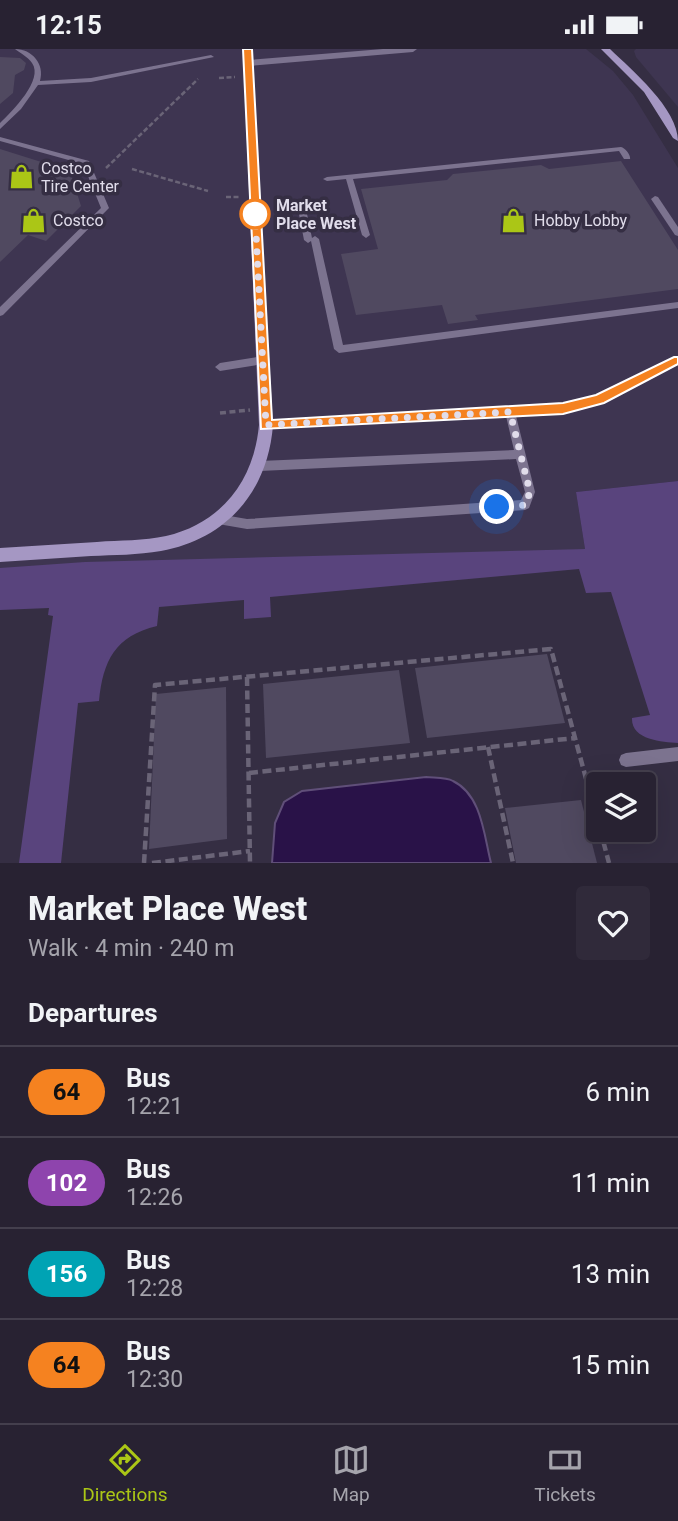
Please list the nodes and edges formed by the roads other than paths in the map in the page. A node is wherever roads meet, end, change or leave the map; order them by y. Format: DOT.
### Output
graph roads {
  1 [pos="18,49"];
  2 [pos="247,49"];
  3 [pos="413,49"];
  4 [pos="605,49"];
  5 [pos="211,57"];
  6 [pos="249,64"];
  7 [pos="34,83"];
  8 [pos="0,127"];
  9 [pos="678,138"];
  10 [pos="0,139"];
  11 [pos="627,157"];
  12 [pos="349,177"];
  13 [pos="327,179"];
  14 [pos="655,199"];
  15 [pos="302,209"];
  16 [pos="678,233"];
  17 [pos="366,235"];
  18 [pos="678,305"];
  19 [pos="0,313"];
  20 [pos="263,360"];
  21 [pos="678,360"];
  22 [pos="220,367"];
  23 [pos="510,412"];
  24 [pos="266,425"];
  25 [pos="521,454"];
  26 [pos="260,466"];
  27 [pos="218,519"];
  28 [pos="0,555"];
  29 [pos="678,754"];
  30 [pos="626,760"];
  1 -- 7 [label="lane"];
  2 -- 6 [label="street"];
  3 -- 6 [label="street"];
  4 -- 9 [label="street"];
  5 -- 7 [label="lane"];
  6 -- 20 [label="street"];
  7 -- 8 [label="lane"];
  10 -- 19 [label="lane"];
  11 -- 12 [label="lane"];
  12 -- 13 [label="lane"];
  12 -- 17 [label="lane"];
  14 -- 16 [label="lane"];
  15 -- 18 [label="lane"];
  20 -- 22 [label="lane"];
  20 -- 24 [label="street"];
  21 -- 23 [label="lane"];
  23 -- 24 [label="lane"];
  23 -- 25 [label="lane"];
  24 -- 26 [label="street"];
  25 -- 26 [label="lane"];
  25 -- 27 [label="lane"];
  26 -- 27 [label="street"];
  27 -- 28 [label="street"];
  29 -- 30 [label="lane"];
}
